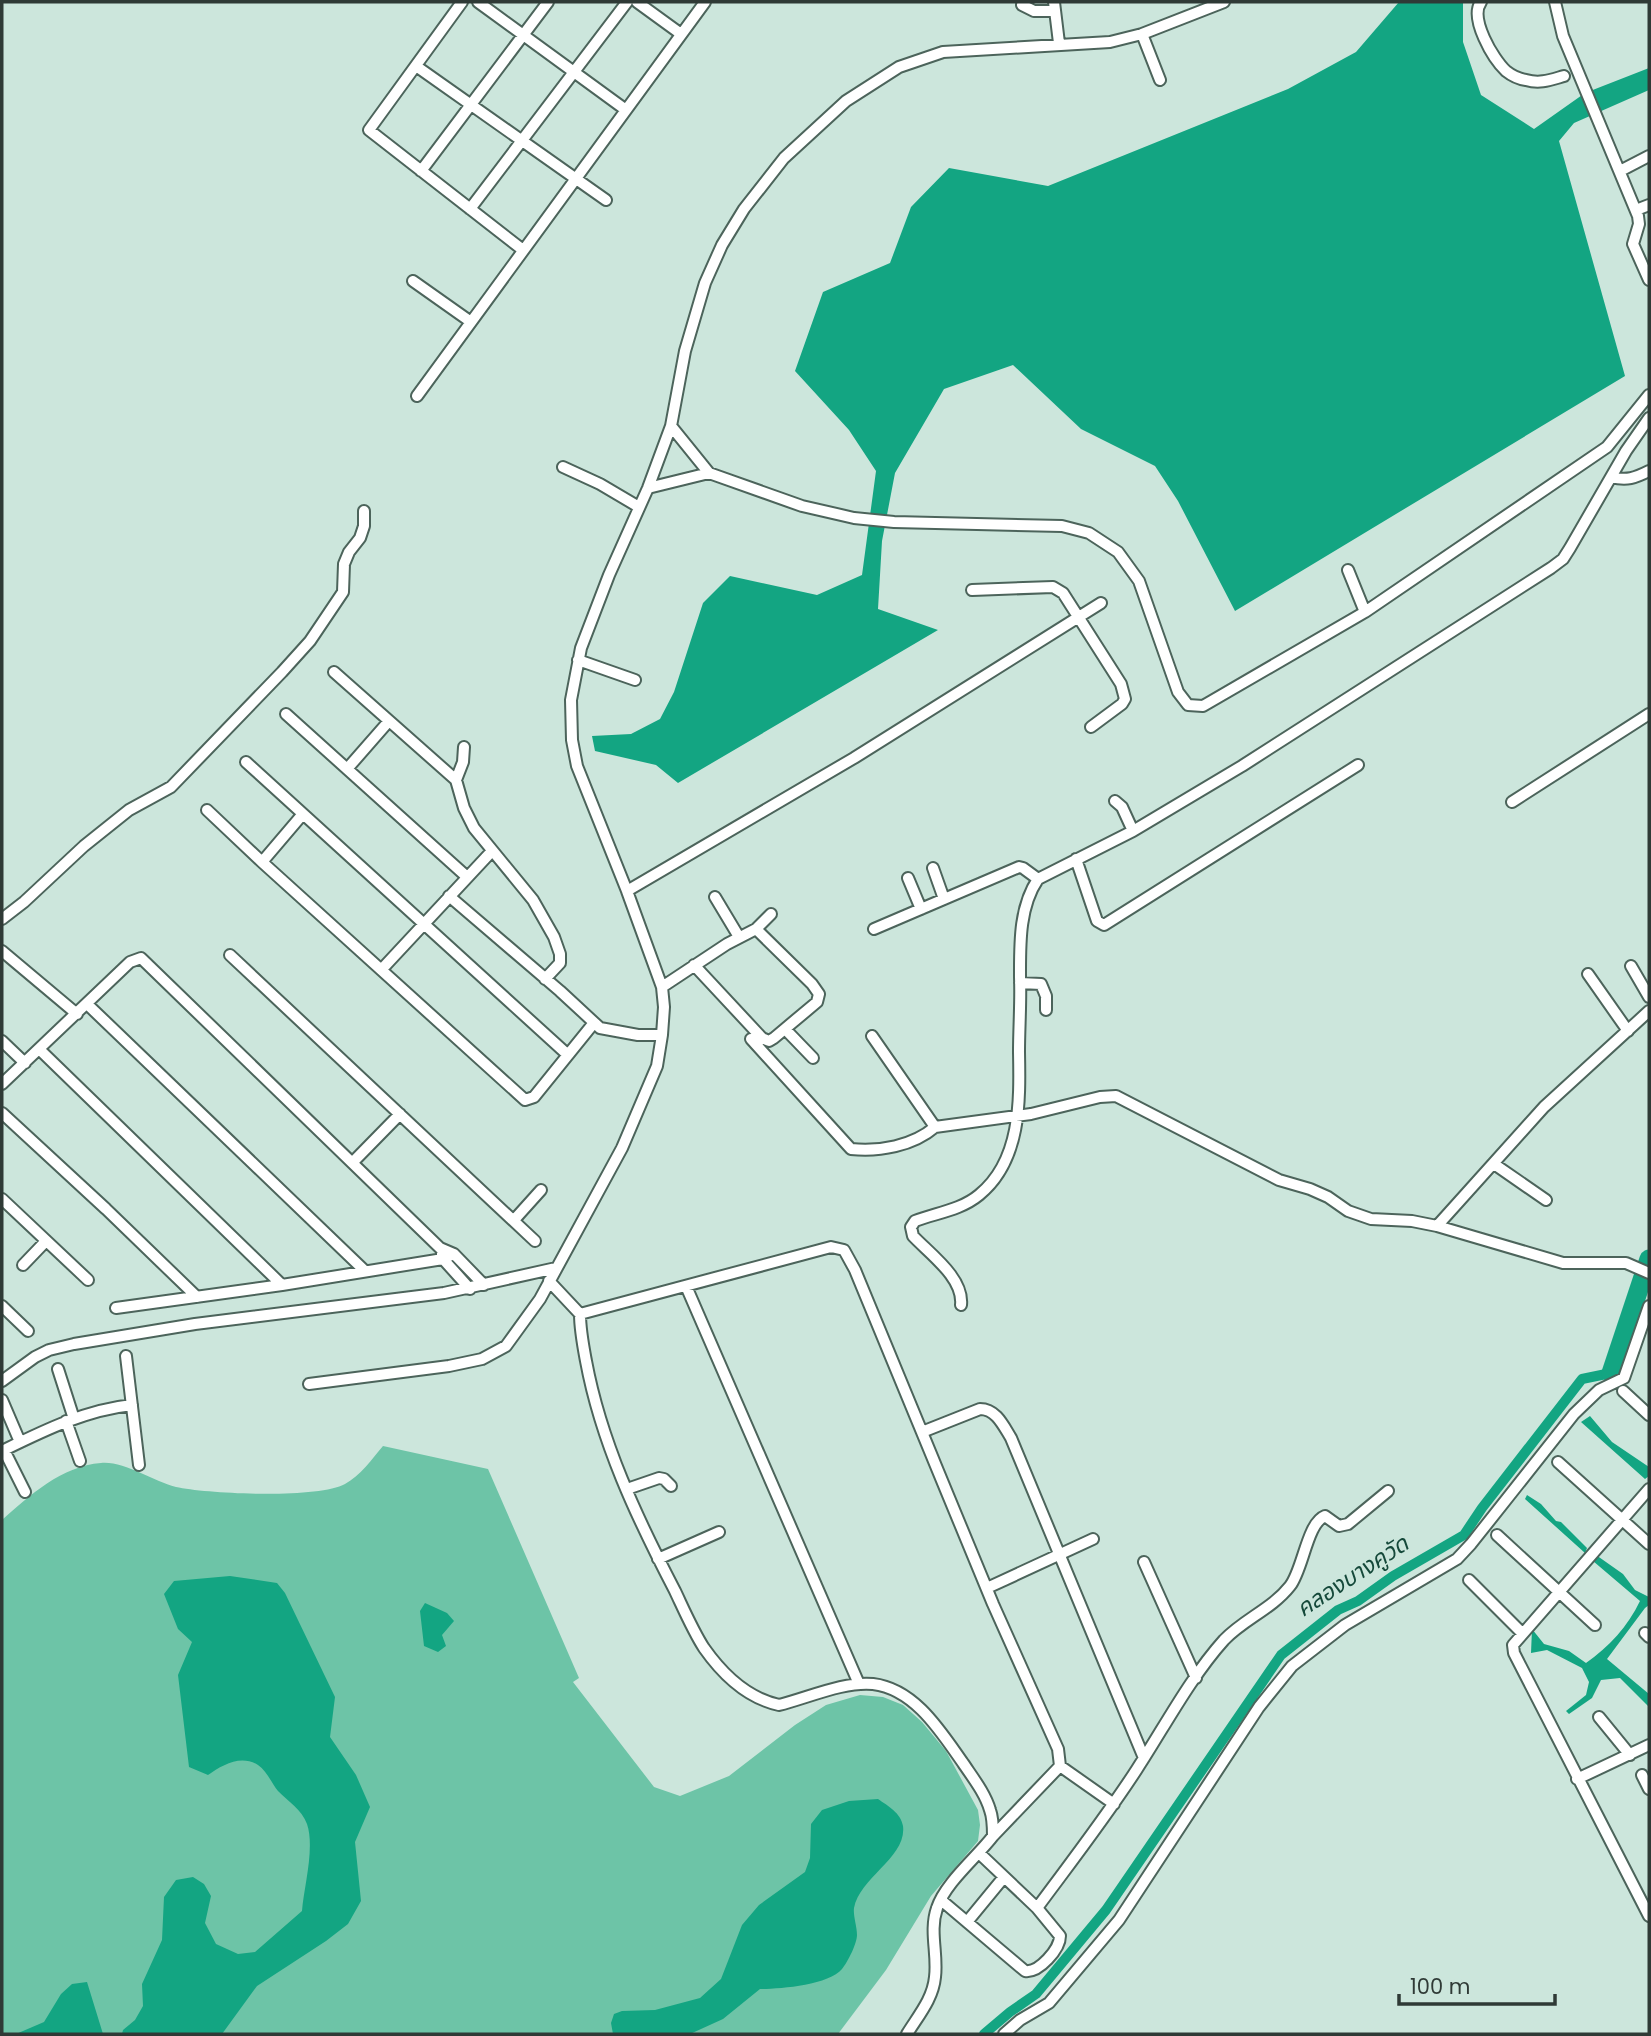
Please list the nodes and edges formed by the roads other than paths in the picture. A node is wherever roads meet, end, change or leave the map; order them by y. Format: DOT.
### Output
graph roads {
  1 [pos="462,2"];
  2 [pos="478,2"];
  3 [pos="548,2"];
  4 [pos="627,2"];
  5 [pos="637,2"];
  6 [pos="705,2"];
  7 [pos="1224,2"];
  8 [pos="1481,2"];
  9 [pos="1555,2"];
  10 [pos="1022,5"];
  11 [pos="1055,6"];
  12 [pos="681,34"];
  13 [pos="1142,34"];
  14 [pos="523,35"];
  15 [pos="1059,43"];
  16 [pos="416,66"];
  17 [pos="574,72"];
  18 [pos="1564,76"];
  19 [pos="1160,80"];
  20 [pos="470,105"];
  21 [pos="626,110"];
  22 [pos="521,142"];
  23 [pos="1649,156"];
  24 [pos="421,171"];
  25 [pos="1620,171"];
  26 [pos="575,180"];
  27 [pos="606,200"];
  28 [pos="1649,205"];
  29 [pos="470,209"];
  30 [pos="1636,210"];
  31 [pos="523,250"];
  32 [pos="1649,280"];
  33 [pos="413,281"];
  34 [pos="471,322"];
  35 [pos="1649,395"];
  36 [pos="417,396"];
  37 [pos="1649,418"];
  38 [pos="671,426"];
  39 [pos="563,467"];
  40 [pos="1649,471"];
  41 [pos="709,473"];
  42 [pos="1611,477"];
  43 [pos="648,488"];
  44 [pos="639,507"];
  45 [pos="364,511"];
  46 [pos="1348,570"];
  47 [pos="972,590"];
  48 [pos="1101,604"];
  49 [pos="1365,612"];
  50 [pos="1078,619"];
  51 [pos="578,660"];
  52 [pos="334,672"];
  53 [pos="635,680"];
  54 [pos="1649,713"];
  55 [pos="286,714"];
  56 [pos="389,721"];
  57 [pos="1091,727"];
  58 [pos="464,747"];
  59 [pos="246,762"];
  60 [pos="1358,765"];
  61 [pos="347,769"];
  62 [pos="456,780"];
  63 [pos="1115,801"];
  64 [pos="1512,802"];
  65 [pos="207,810"];
  66 [pos="302,815"];
  67 [pos="1133,831"];
  68 [pos="492,852"];
  69 [pos="1076,859"];
  70 [pos="262,862"];
  71 [pos="933,868"];
  72 [pos="466,876"];
  73 [pos="908,877"];
  74 [pos="1038,879"];
  75 [pos="627,891"];
  76 [pos="449,896"];
  77 [pos="715,897"];
  78 [pos="944,899"];
  79 [pos="921,909"];
  80 [pos="771,914"];
  81 [pos="2,919"];
  82 [pos="423,924"];
  83 [pos="756,929"];
  84 [pos="874,929"];
  85 [pos="739,937"];
  86 [pos="2,951"];
  87 [pos="230,955"];
  88 [pos="694,965"];
  89 [pos="1631,965"];
  90 [pos="382,969"];
  91 [pos="1588,974"];
  92 [pos="545,979"];
  93 [pos="1020,983"];
  94 [pos="662,988"];
  95 [pos="1649,997"];
  96 [pos="87,1004"];
  97 [pos="1046,1010"];
  98 [pos="1649,1011"];
  99 [pos="77,1014"];
  100 [pos="596,1026"];
  101 [pos="785,1029"];
  102 [pos="1628,1031"];
  103 [pos="663,1035"];
  104 [pos="873,1036"];
  105 [pos="751,1039"];
  106 [pos="2,1041"];
  107 [pos="39,1049"];
  108 [pos="568,1055"];
  109 [pos="813,1058"];
  110 [pos="25,1063"];
  111 [pos="2,1084"];
  112 [pos="2,1113"];
  113 [pos="400,1114"];
  114 [pos="1018,1119"];
  115 [pos="935,1127"];
  116 [pos="353,1162"];
  117 [pos="1494,1164"];
  118 [pos="541,1190"];
  119 [pos="2,1199"];
  120 [pos="1546,1200"];
  121 [pos="514,1220"];
  122 [pos="1437,1226"];
  123 [pos="46,1241"];
  124 [pos="535,1241"];
  125 [pos="446,1254"];
  126 [pos="23,1265"];
  127 [pos="556,1268"];
  128 [pos="365,1271"];
  129 [pos="1649,1273"];
  130 [pos="88,1280"];
  131 [pos="549,1281"];
  132 [pos="484,1285"];
  133 [pos="282,1286"];
  134 [pos="686,1286"];
  135 [pos="470,1289"];
  136 [pos="197,1297"];
  137 [pos="961,1305"];
  138 [pos="2,1306"];
  139 [pos="1649,1306"];
  140 [pos="116,1308"];
  141 [pos="580,1314"];
  142 [pos="28,1331"];
  143 [pos="126,1356"];
  144 [pos="58,1368"];
  145 [pos="2,1381"];
  146 [pos="309,1384"];
  147 [pos="1623,1391"];
  148 [pos="2,1400"];
  149 [pos="132,1405"];
  150 [pos="1649,1415"];
  151 [pos="70,1420"];
  152 [pos="922,1432"];
  153 [pos="20,1442"];
  154 [pos="3,1451"];
  155 [pos="80,1461"];
  156 [pos="1558,1462"];
  157 [pos="139,1465"];
  158 [pos="671,1486"];
  159 [pos="627,1489"];
  160 [pos="1649,1489"];
  161 [pos="1388,1491"];
  162 [pos="25,1492"];
  163 [pos="1622,1519"];
  164 [pos="719,1532"];
  165 [pos="1497,1535"];
  166 [pos="1093,1539"];
  167 [pos="1649,1544"];
  168 [pos="1060,1555"];
  169 [pos="658,1559"];
  170 [pos="1144,1562"];
  171 [pos="1469,1580"];
  172 [pos="987,1588"];
  173 [pos="1558,1593"];
  174 [pos="1595,1625"];
  175 [pos="1522,1633"];
  176 [pos="1196,1678"];
  177 [pos="859,1684"];
  178 [pos="1599,1717"];
  179 [pos="1649,1745"];
  180 [pos="1630,1755"];
  181 [pos="1144,1758"];
  182 [pos="1060,1766"];
  183 [pos="1642,1775"];
  184 [pos="1577,1779"];
  185 [pos="1649,1789"];
  186 [pos="1114,1804"];
  187 [pos="993,1836"];
  188 [pos="979,1853"];
  189 [pos="1004,1877"];
  190 [pos="941,1900"];
  191 [pos="1037,1908"];
  192 [pos="1649,1916"];
  193 [pos="967,1922"];
  194 [pos="907,2034"];
  195 [pos="1004,2034"];
  1 -- 16 [label="street"];
  2 -- 14 [label="street"];
  3 -- 14 [label="street"];
  4 -- 17 [label="street"];
  5 -- 12 [label="street"];
  6 -- 12 [label="street"];
  7 -- 13 [label="street"];
  8 -- 18 [label="street"];
  9 -- 25 [label="street"];
  10 -- 11 [label="street"];
  11 -- 15 [label="street"];
  12 -- 21 [label="street"];
  13 -- 15 [label="street"];
  13 -- 19 [label="street"];
  14 -- 17 [label="street"];
  14 -- 20 [label="street"];
  15 -- 38 [label="street"];
  16 -- 20 [label="street"];
  16 -- 24 [label="street"];
  17 -- 21 [label="street"];
  17 -- 22 [label="street"];
  20 -- 22 [label="street"];
  20 -- 24 [label="street"];
  21 -- 26 [label="street"];
  22 -- 26 [label="street"];
  22 -- 29 [label="street"];
  23 -- 25 [label="street"];
  24 -- 29 [label="street"];
  25 -- 30 [label="street"];
  26 -- 27 [label="street"];
  26 -- 31 [label="street"];
  28 -- 30 [label="street"];
  29 -- 31 [label="street"];
  30 -- 32 [label="street"];
  31 -- 34 [label="street"];
  33 -- 34 [label="street"];
  34 -- 36 [label="street"];
  35 -- 49 [label="street"];
  37 -- 42 [label="street"];
  38 -- 41 [label="street"];
  38 -- 43 [label="street"];
  39 -- 44 [label="street"];
  40 -- 42 [label="street"];
  41 -- 43 [label="street"];
  41 -- 49 [label="street"];
  42 -- 67 [label="street"];
  43 -- 44 [label="street"];
  44 -- 51 [label="street"];
  45 -- 81 [label="street"];
  46 -- 49 [label="street"];
  47 -- 50 [label="street"];
  48 -- 50 [label="street"];
  50 -- 57 [label="street"];
  50 -- 75 [label="street"];
  51 -- 53 [label="street"];
  51 -- 75 [label="street"];
  52 -- 56 [label="street"];
  54 -- 64 [label="street"];
  55 -- 61 [label="street"];
  56 -- 61 [label="street"];
  56 -- 62 [label="street"];
  58 -- 62 [label="street"];
  59 -- 66 [label="street"];
  60 -- 69 [label="street"];
  61 -- 72 [label="street"];
  62 -- 68 [label="street"];
  63 -- 67 [label="street"];
  65 -- 70 [label="street"];
  66 -- 70 [label="street"];
  66 -- 82 [label="street"];
  67 -- 69 [label="street"];
  68 -- 72 [label="street"];
  68 -- 92 [label="street"];
  69 -- 74 [label="street"];
  70 -- 90 [label="street"];
  71 -- 78 [label="street"];
  72 -- 76 [label="street"];
  73 -- 79 [label="street"];
  74 -- 78 [label="street"];
  74 -- 93 [label="street"];
  75 -- 94 [label="street"];
  76 -- 82 [label="street"];
  76 -- 92 [label="street"];
  77 -- 85 [label="street"];
  78 -- 79 [label="street"];
  79 -- 84 [label="street"];
  80 -- 83 [label="street"];
  82 -- 90 [label="street"];
  82 -- 108 [label="street"];
  83 -- 85 [label="street"];
  83 -- 101 [label="street"];
  85 -- 88 [label="street"];
  86 -- 99 [label="street"];
  87 -- 113 [label="street"];
  88 -- 94 [label="street"];
  88 -- 101 [label="street"];
  89 -- 95 [label="street"];
  90 -- 108 [label="street"];
  91 -- 102 [label="street"];
  92 -- 100 [label="street"];
  93 -- 97 [label="street"];
  93 -- 114 [label="street"];
  94 -- 103 [label="street"];
  96 -- 99 [label="street"];
  96 -- 116 [label="street"];
  96 -- 128 [label="street"];
  98 -- 102 [label="street"];
  99 -- 107 [label="street"];
  100 -- 103 [label="street"];
  100 -- 108 [label="street"];
  101 -- 109 [label="street"];
  102 -- 117 [label="street"];
  103 -- 127 [label="street"];
  104 -- 115 [label="street"];
  105 -- 115 [label="street"];
  106 -- 110 [label="street"];
  107 -- 110 [label="street"];
  107 -- 133 [label="street"];
  110 -- 111 [label="street"];
  112 -- 136 [label="street"];
  113 -- 116 [label="street"];
  113 -- 121 [label="street"];
  114 -- 115 [label="street"];
  114 -- 122 [label="street"];
  114 -- 137 [label="street"];
  116 -- 125 [label="street"];
  117 -- 120 [label="street"];
  117 -- 122 [label="street"];
  118 -- 121 [label="street"];
  119 -- 123 [label="street"];
  121 -- 124 [label="street"];
  122 -- 129 [label="street"];
  123 -- 126 [label="street"];
  123 -- 130 [label="street"];
  125 -- 128 [label="street"];
  125 -- 132 [label="street"];
  125 -- 135 [label="street"];
  127 -- 131 [label="street"];
  127 -- 132 [label="street"];
  128 -- 133 [label="street"];
  131 -- 141 [label="street"];
  131 -- 146 [label="street"];
  132 -- 135 [label="street"];
  133 -- 136 [label="street"];
  134 -- 141 [label="street"];
  134 -- 152 [label="street"];
  134 -- 177 [label="street"];
  135 -- 145 [label="street"];
  136 -- 140 [label="street"];
  138 -- 142 [label="street"];
  139 -- 195 [label="street"];
  141 -- 159 [label="street"];
  143 -- 149 [label="street"];
  144 -- 151 [label="street"];
  147 -- 150 [label="street"];
  148 -- 153 [label="street"];
  149 -- 151 [label="street"];
  149 -- 157 [label="street"];
  151 -- 153 [label="street"];
  151 -- 155 [label="street"];
  152 -- 168 [label="street"];
  152 -- 172 [label="street"];
  153 -- 154 [label="street"];
  154 -- 162 [label="street"];
  156 -- 163 [label="street"];
  158 -- 159 [label="street"];
  159 -- 169 [label="street"];
  160 -- 163 [label="street"];
  161 -- 176 [label="street"];
  163 -- 167 [label="street"];
  163 -- 173 [label="street"];
  164 -- 169 [label="street"];
  165 -- 173 [label="street"];
  166 -- 168 [label="street"];
  168 -- 172 [label="street"];
  168 -- 181 [label="street"];
  169 -- 177 [label="street"];
  170 -- 176 [label="street"];
  171 -- 175 [label="street"];
  172 -- 182 [label="street"];
  173 -- 174 [label="street"];
  173 -- 175 [label="street"];
  175 -- 184 [label="street"];
  176 -- 181 [label="street"];
  177 -- 187 [label="street"];
  178 -- 180 [label="street"];
  179 -- 180 [label="street"];
  180 -- 184 [label="street"];
  181 -- 186 [label="street"];
  182 -- 186 [label="street"];
  182 -- 187 [label="street"];
  183 -- 185 [label="street"];
  184 -- 192 [label="street"];
  186 -- 191 [label="street"];
  187 -- 188 [label="street"];
  188 -- 189 [label="street"];
  188 -- 190 [label="street"];
  189 -- 191 [label="street"];
  189 -- 193 [label="street"];
  190 -- 193 [label="street"];
  190 -- 194 [label="street"];
  191 -- 193 [label="street"];
}
